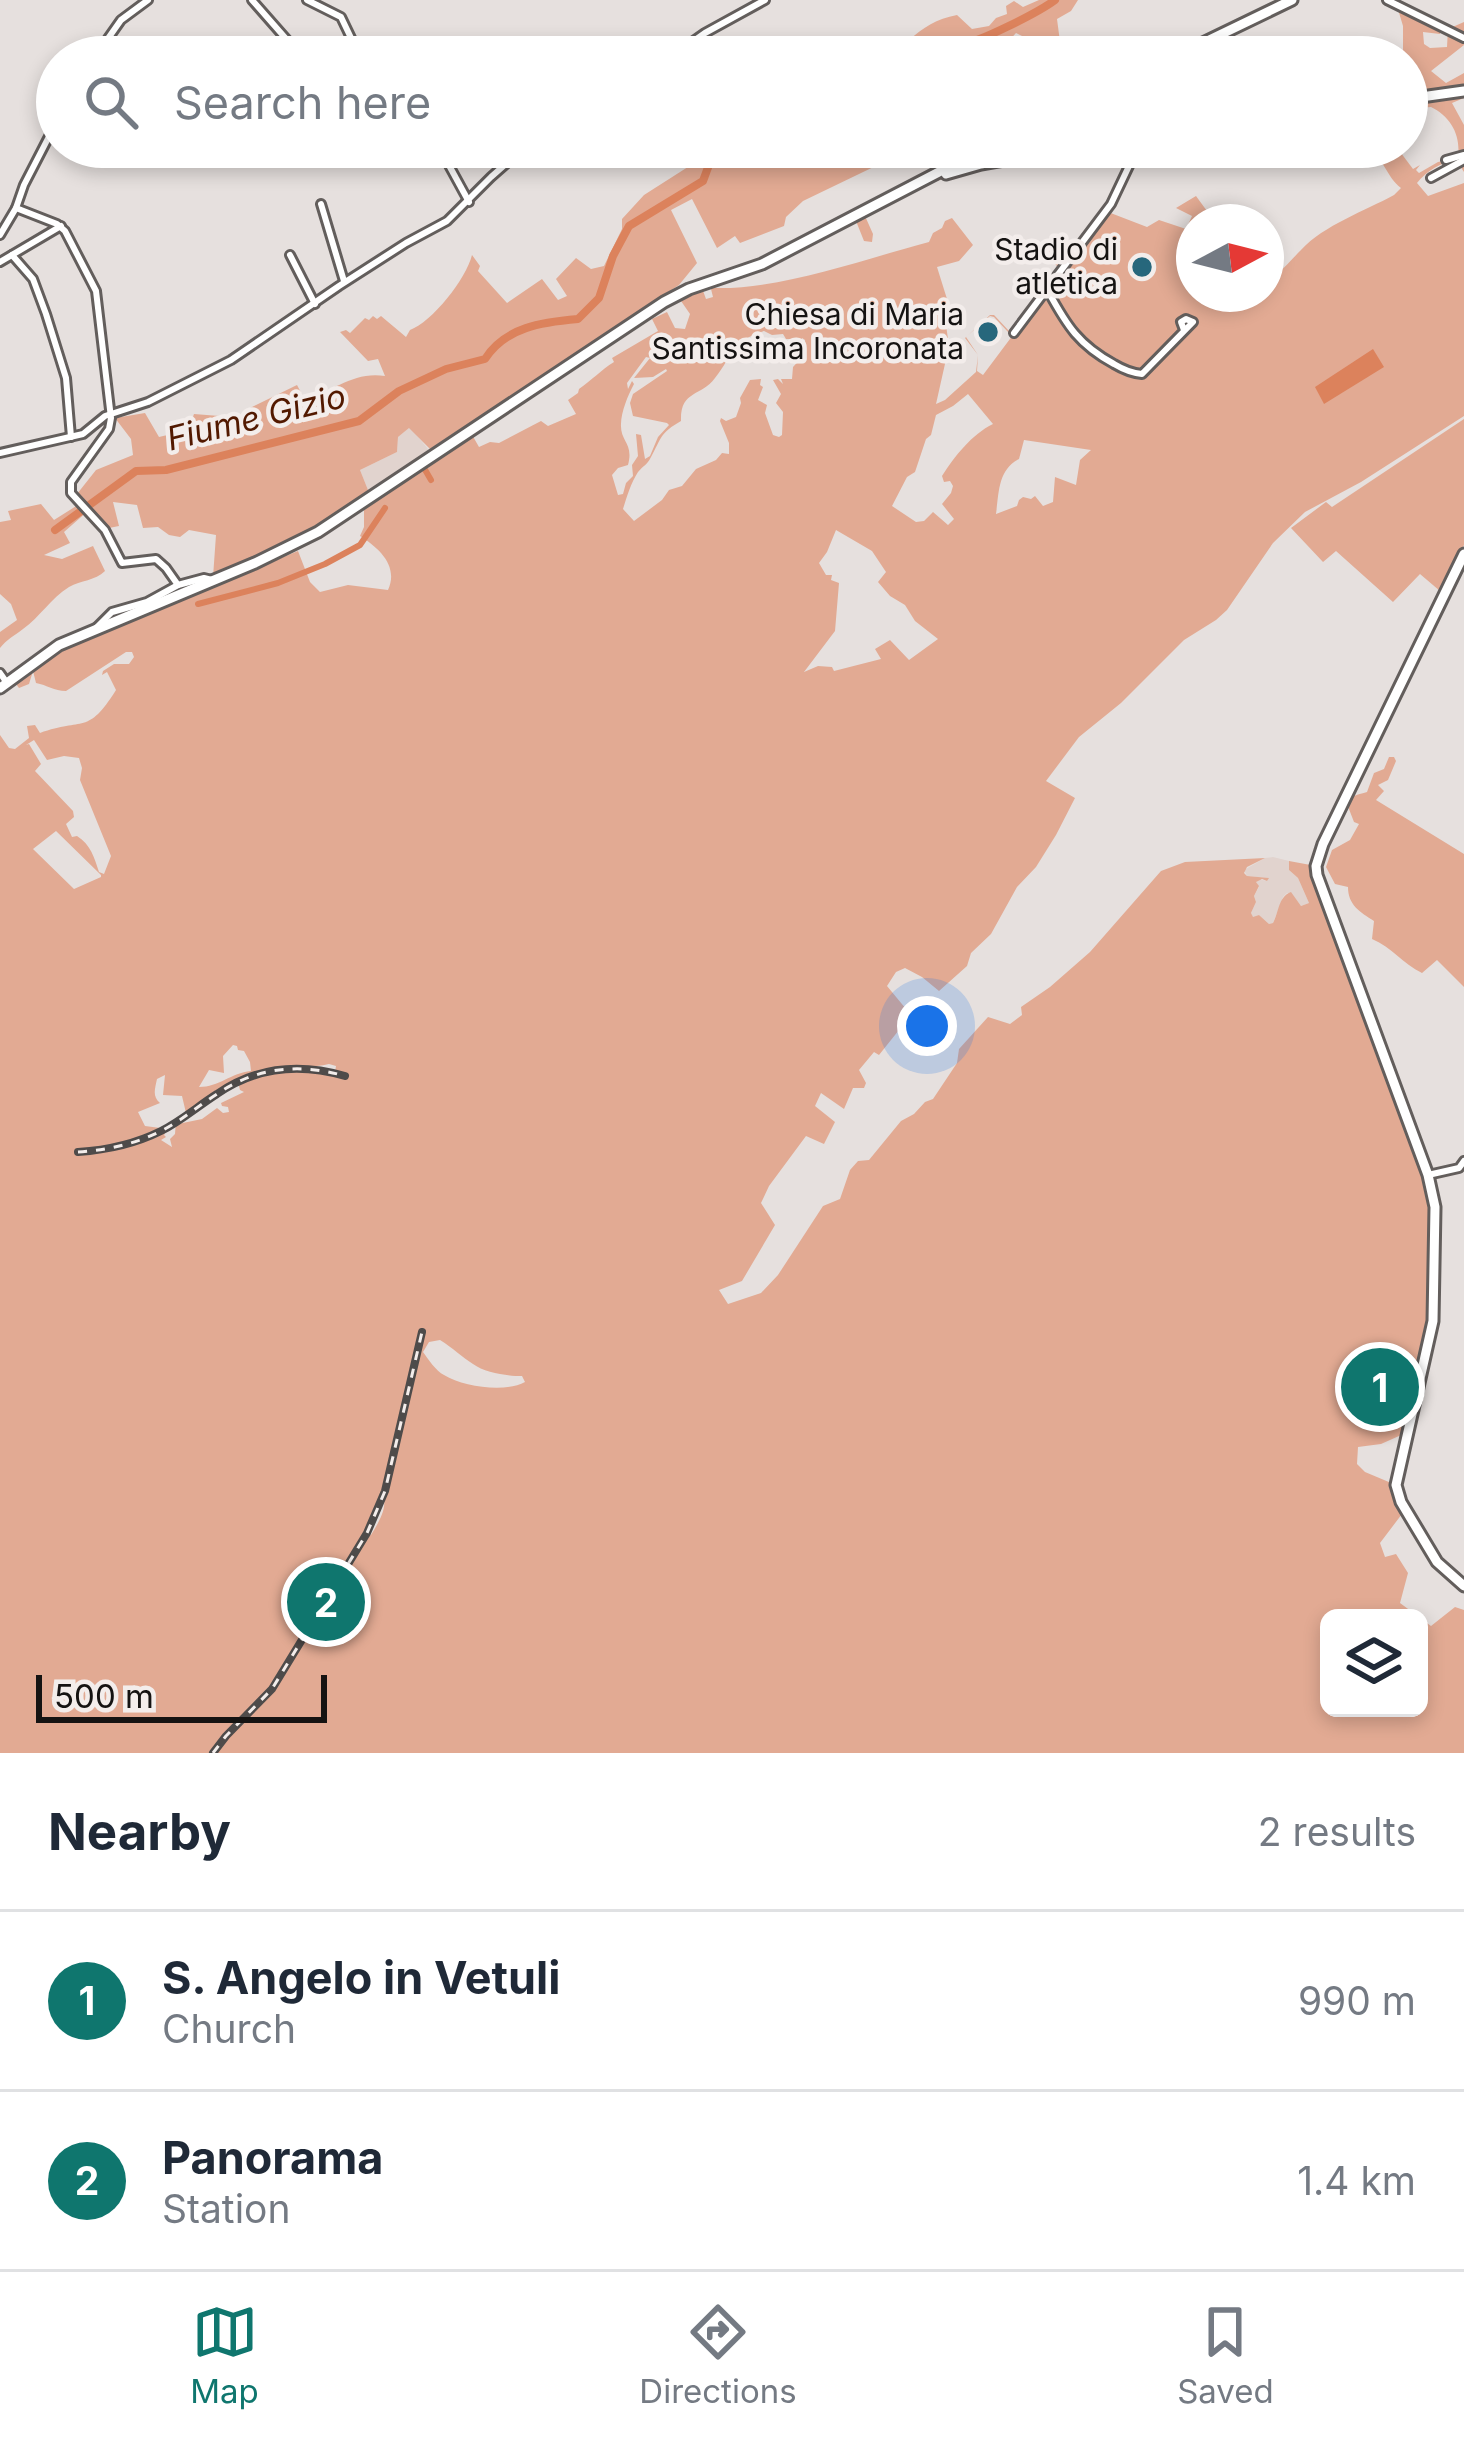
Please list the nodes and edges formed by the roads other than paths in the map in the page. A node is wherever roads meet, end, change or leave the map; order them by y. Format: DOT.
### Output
graph roads {
  1 [pos="148,0"];
  2 [pos="252,0"];
  3 [pos="308,0"];
  4 [pos="765,0"];
  5 [pos="1292,0"];
  6 [pos="1387,0"];
  7 [pos="110,36"];
  8 [pos="284,36"];
  9 [pos="350,36"];
  10 [pos="701,36"];
  11 [pos="1217,36"];
  12 [pos="1464,38"];
  13 [pos="1464,91"];
  14 [pos="1428,96"];
  15 [pos="1464,158"];
  16 [pos="1446,160"];
  17 [pos="36,162"];
  18 [pos="450,168"];
  19 [pos="500,168"];
  20 [pos="946,168"];
  21 [pos="951,168"];
  22 [pos="965,168"];
  23 [pos="1131,168"];
  24 [pos="938,172"];
  25 [pos="1432,178"];
  26 [pos="907,188"];
  27 [pos="469,202"];
  28 [pos="321,204"];
  29 [pos="16,208"];
  30 [pos="61,226"];
  31 [pos="0,235"];
  32 [pos="12,255"];
  33 [pos="290,255"];
  34 [pos="0,262"];
  35 [pos="344,283"];
  36 [pos="1048,291"];
  37 [pos="315,304"];
  38 [pos="1184,330"];
  39 [pos="1014,334"];
  40 [pos="110,414"];
  41 [pos="71,437"];
  42 [pos="0,453"];
  43 [pos="1464,554"];
  44 [pos="212,580"];
  45 [pos="178,585"];
  46 [pos="148,604"];
  47 [pos="2,681"];
  48 [pos="1462,1167"];
  49 [pos="1428,1174"];
  50 [pos="1464,1586"];
  1 -- 7 [label="street"];
  2 -- 8 [label="street"];
  3 -- 9 [label="street"];
  4 -- 10 [label="street"];
  5 -- 11 [label="main road"];
  6 -- 12 [label="street"];
  13 -- 14 [label="main road"];
  15 -- 16 [label="street"];
  15 -- 25 [label="street"];
  17 -- 29 [label="street"];
  18 -- 27 [label="street"];
  19 -- 27 [label="street"];
  20 -- 24 [label="main road"];
  21 -- 24 [label="main road"];
  22 -- 26 [label="main road"];
  23 -- 36 [label="street"];
  24 -- 26 [label="main road"];
  26 -- 44 [label="main road"];
  27 -- 35 [label="street"];
  28 -- 35 [label="street"];
  29 -- 30 [label="street"];
  29 -- 31 [label="street"];
  30 -- 32 [label="street"];
  30 -- 40 [label="street"];
  32 -- 34 [label="street"];
  32 -- 41 [label="street"];
  33 -- 37 [label="street"];
  35 -- 37 [label="street"];
  36 -- 38 [label="street"];
  36 -- 39 [label="street"];
  37 -- 40 [label="street"];
  40 -- 41 [label="street"];
  40 -- 45 [label="street"];
  41 -- 42 [label="street"];
  43 -- 49 [label="main road"];
  44 -- 45 [label="street"];
  44 -- 46 [label="main road"];
  45 -- 46 [label="street"];
  46 -- 47 [label="main road"];
  48 -- 49 [label="street"];
  49 -- 50 [label="main road"];
}
